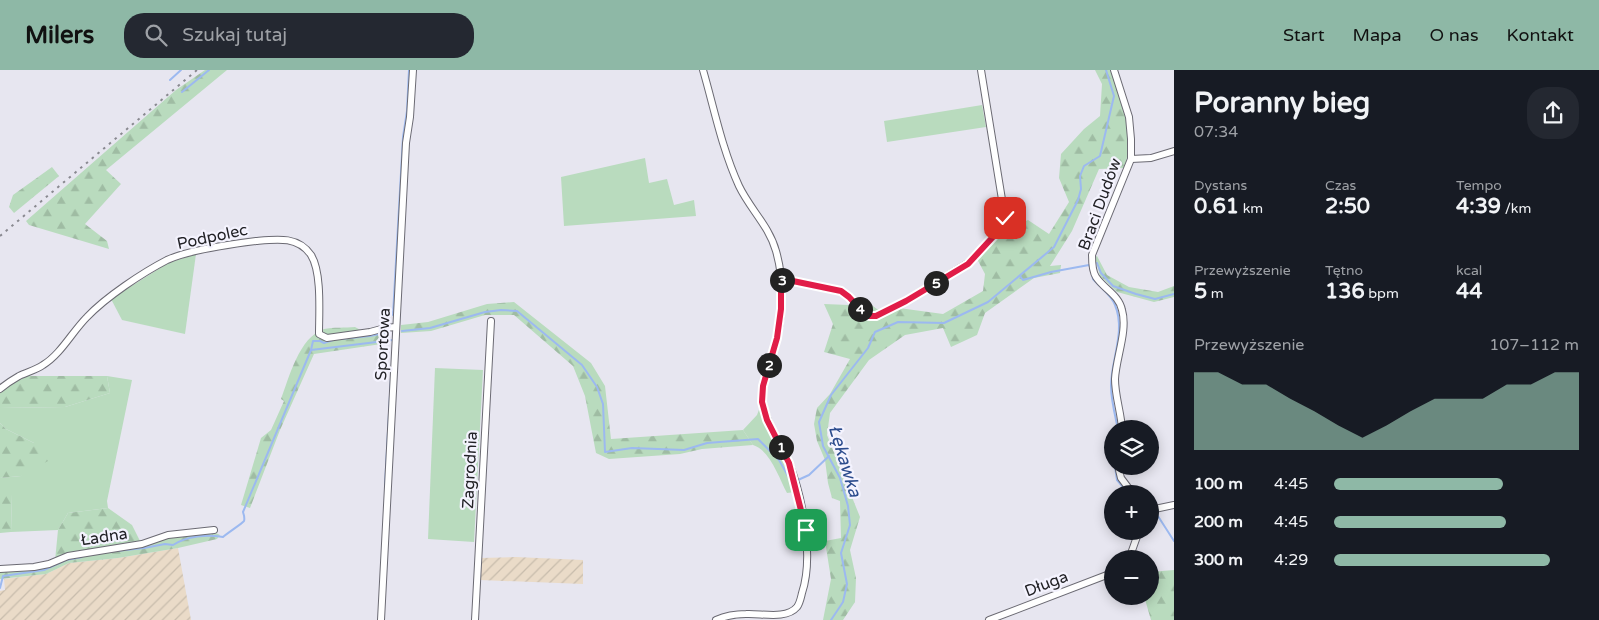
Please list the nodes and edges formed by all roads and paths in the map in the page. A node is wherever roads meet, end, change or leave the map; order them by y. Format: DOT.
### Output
graph roads {
  1 [pos="413,70"];
  2 [pos="702,70"];
  3 [pos="980,70"];
  4 [pos="1114,70"];
  5 [pos="1174,150"];
  6 [pos="1131,159"];
  7 [pos="781,280"];
  8 [pos="492,321"];
  9 [pos="396,326"];
  10 [pos="0,389"];
  11 [pos="1120,420"];
  12 [pos="1174,505"];
  13 [pos="1159,508"];
  14 [pos="214,530"];
  15 [pos="0,570"];
  16 [pos="1104,575"];
  17 [pos="381,620"];
  18 [pos="475,620"];
  19 [pos="716,620"];
  20 [pos="989,620"];
  1 -- 9 [label="street, Sportowa"];
  2 -- 7 [label="street"];
  3 -- 7 [label="street"];
  4 -- 6 [label="street, Braci Dudów"];
  5 -- 6 [label="street"];
  6 -- 11 [label="street, Braci Dudów"];
  7 -- 19 [label="street"];
  8 -- 18 [label="street, Zagrodnia"];
  9 -- 10 [label="street, Podpolec"];
  9 -- 17 [label="street, Sportowa"];
  12 -- 13 [label="street"];
  14 -- 15 [label="street, Ładna"];
  16 -- 20 [label="street, Długa"];
}
